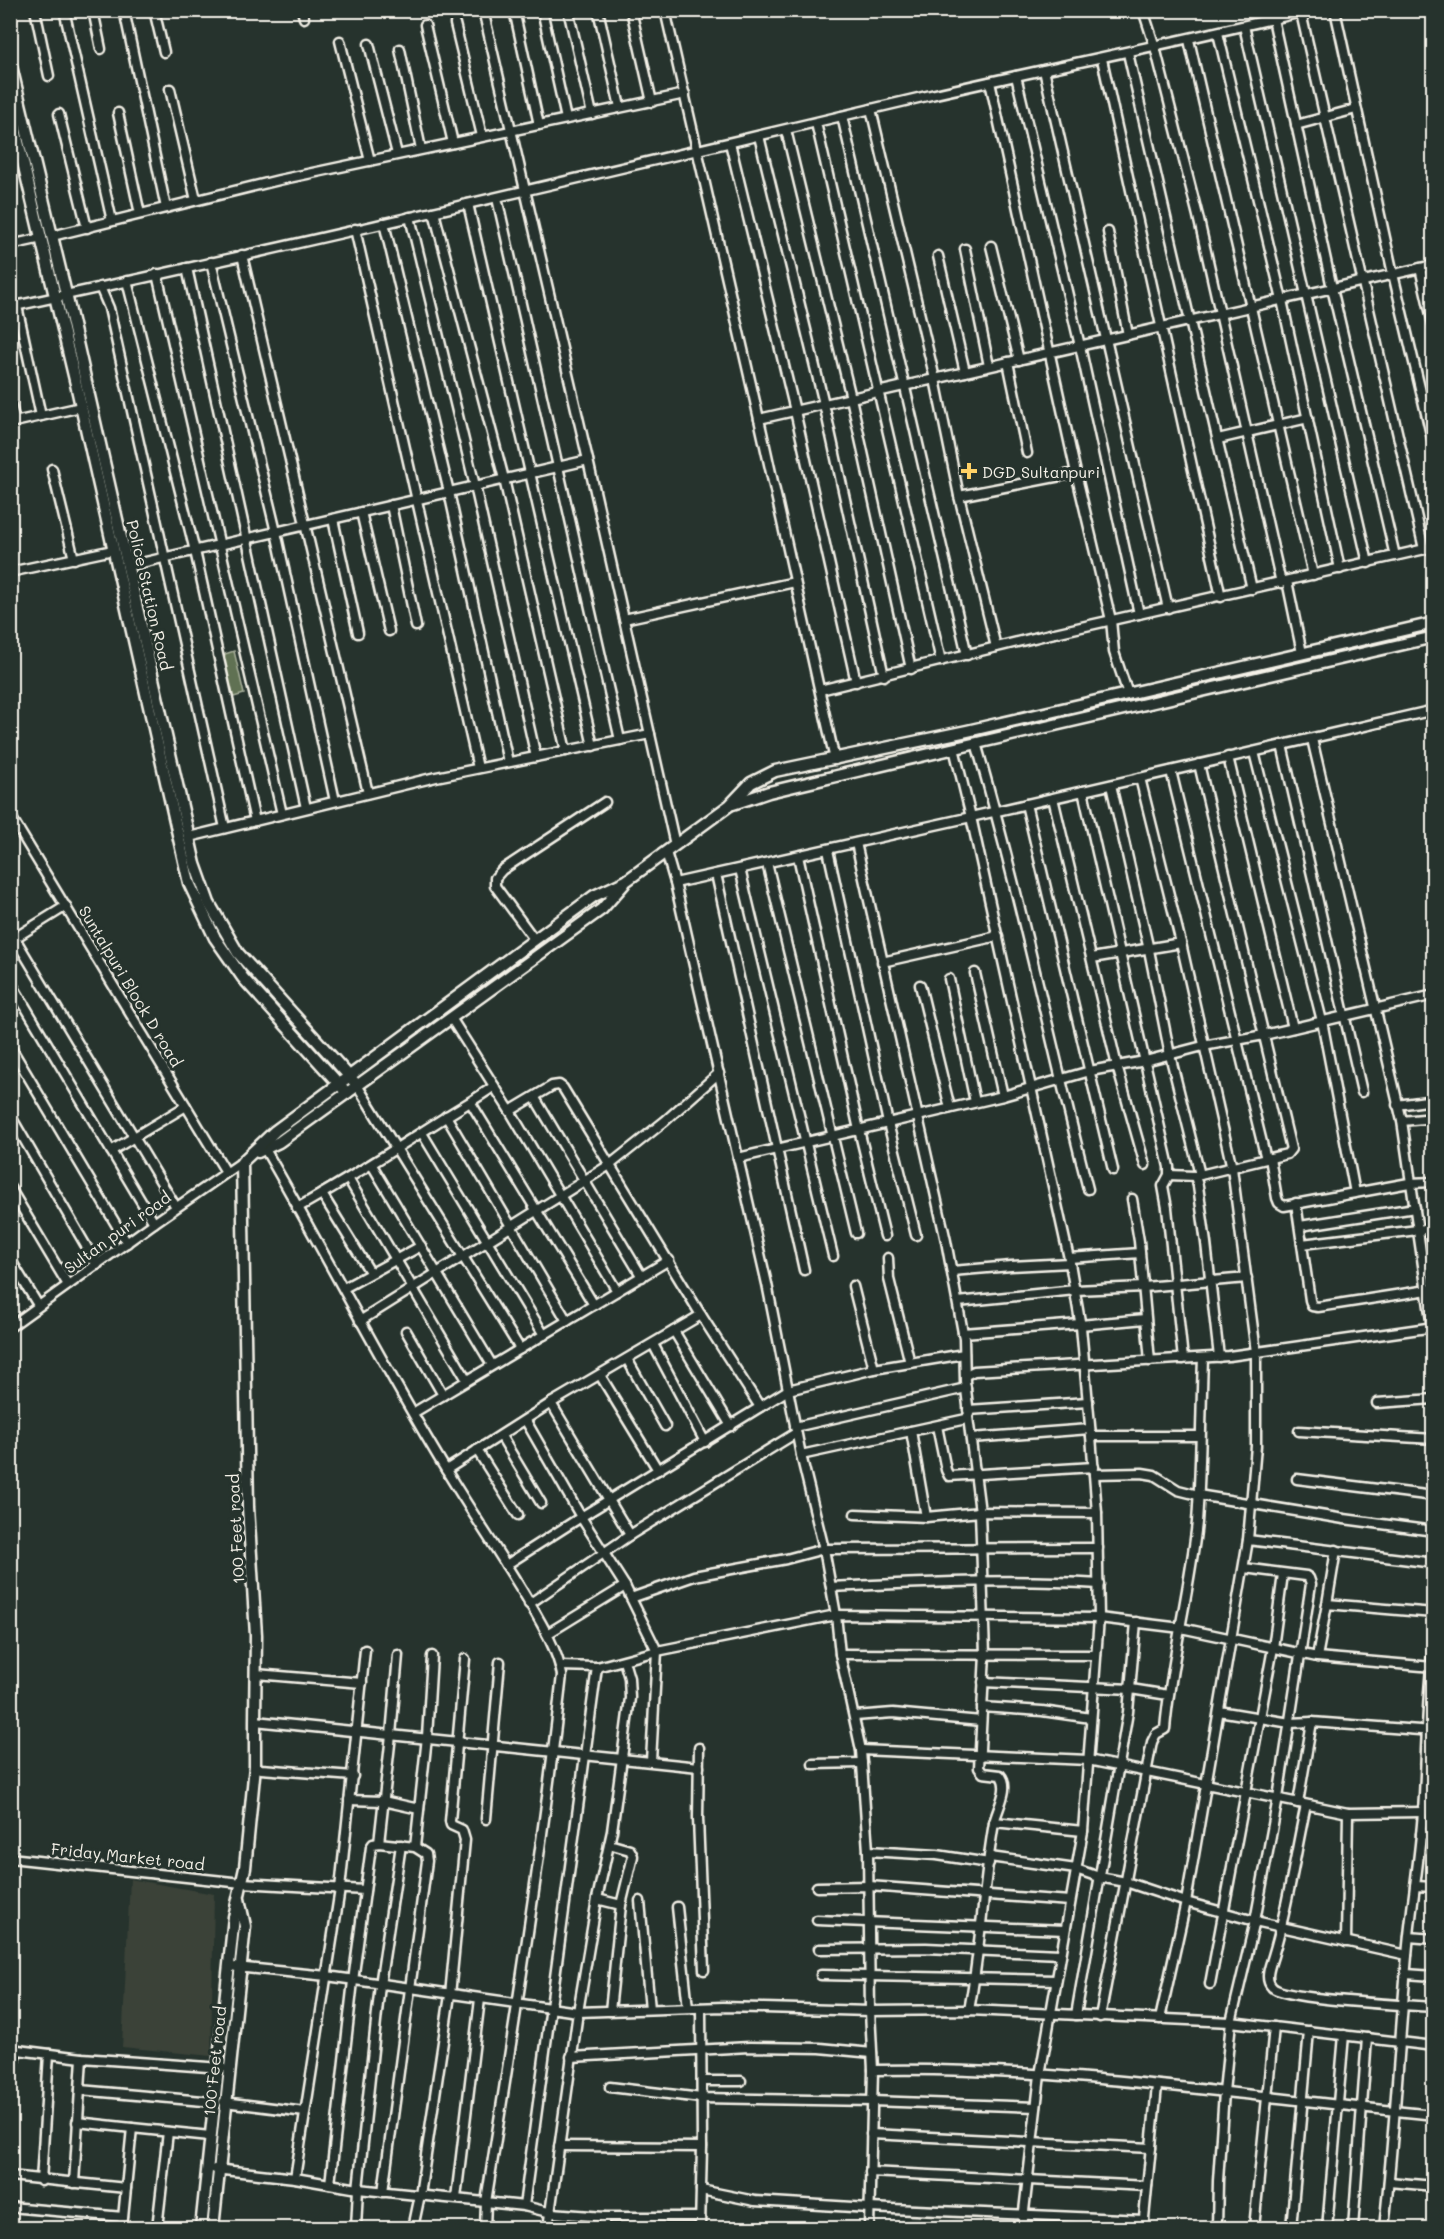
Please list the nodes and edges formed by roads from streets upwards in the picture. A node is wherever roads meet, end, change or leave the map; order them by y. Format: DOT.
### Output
graph roads {
  1 [pos="35,10"];
  2 [pos="64,10"];
  3 [pos="93,10"];
  4 [pos="124,10"];
  5 [pos="154,10"];
  6 [pos="483,10"];
  7 [pos="514,10"];
  8 [pos="542,10"];
  9 [pos="598,10"];
  10 [pos="631,10"];
  11 [pos="665,10"];
  12 [pos="1143,10"];
  13 [pos="1335,10"];
  14 [pos="1306,12"];
  15 [pos="570,14"];
  16 [pos="1273,19"];
  17 [pos="455,24"];
  18 [pos="425,26"];
  19 [pos="1244,26"];
  20 [pos="1218,33"];
  21 [pos="1189,39"];
  22 [pos="340,41"];
  23 [pos="369,44"];
  24 [pos="1155,47"];
  25 [pos="101,49"];
  26 [pos="400,49"];
  27 [pos="164,52"];
  28 [pos="1128,53"];
  29 [pos="1102,58"];
  30 [pos="10,62"];
  31 [pos="1044,70"];
  32 [pos="49,76"];
  33 [pos="1016,76"];
  34 [pos="990,82"];
  35 [pos="170,89"];
  36 [pos="685,94"];
  37 [pos="652,102"];
  38 [pos="620,107"];
  39 [pos="10,108"];
  40 [pos="871,109"];
  41 [pos="1356,109"];
  42 [pos="118,113"];
  43 [pos="59,114"];
  44 [pos="592,114"];
  45 [pos="842,116"];
  46 [pos="1325,118"];
  47 [pos="566,119"];
  48 [pos="816,123"];
  49 [pos="538,125"];
  50 [pos="1296,125"];
  51 [pos="13,126"];
  52 [pos="510,130"];
  53 [pos="786,130"];
  54 [pos="482,136"];
  55 [pos="759,136"];
  56 [pos="453,142"];
  57 [pos="730,143"];
  58 [pos="421,149"];
  59 [pos="697,151"];
  60 [pos="398,154"];
  61 [pos="370,161"];
  62 [pos="526,191"];
  63 [pos="497,198"];
  64 [pos="196,200"];
  65 [pos="468,204"];
  66 [pos="166,208"];
  67 [pos="434,212"];
  68 [pos="140,214"];
  69 [pos="410,218"];
  70 [pos="112,221"];
  71 [pos="384,223"];
  72 [pos="87,228"];
  73 [pos="355,229"];
  74 [pos="1108,232"];
  75 [pos="47,237"];
  76 [pos="10,245"];
  77 [pos="991,246"];
  78 [pos="965,249"];
  79 [pos="242,255"];
  80 [pos="938,255"];
  81 [pos="211,262"];
  82 [pos="1434,265"];
  83 [pos="187,268"];
  84 [pos="1420,268"];
  85 [pos="157,274"];
  86 [pos="1393,274"];
  87 [pos="127,281"];
  88 [pos="1362,282"];
  89 [pos="100,287"];
  90 [pos="1332,288"];
  91 [pos="1306,294"];
  92 [pos="61,296"];
  93 [pos="1282,300"];
  94 [pos="14,307"];
  95 [pos="1252,307"];
  96 [pos="1221,314"];
  97 [pos="1191,321"];
  98 [pos="1163,327"];
  99 [pos="1434,328"];
  100 [pos="1128,335"];
  101 [pos="1107,340"];
  102 [pos="1080,346"];
  103 [pos="1050,353"];
  104 [pos="1018,360"];
  105 [pos="1008,362"];
  106 [pos="989,366"];
  107 [pos="964,372"];
  108 [pos="935,379"];
  109 [pos="905,386"];
  110 [pos="879,392"];
  111 [pos="851,398"];
  112 [pos="10,402"];
  113 [pos="824,404"];
  114 [pos="81,406"];
  115 [pos="795,411"];
  116 [pos="41,416"];
  117 [pos="1308,418"];
  118 [pos="759,419"];
  119 [pos="13,422"];
  120 [pos="1279,425"];
  121 [pos="1248,432"];
  122 [pos="1218,439"];
  123 [pos="1434,447"];
  124 [pos="1027,453"];
  125 [pos="588,460"];
  126 [pos="559,466"];
  127 [pos="52,469"];
  128 [pos="529,473"];
  129 [pos="1076,473"];
  130 [pos="504,479"];
  131 [pos="475,486"];
  132 [pos="448,492"];
  133 [pos="959,496"];
  134 [pos="417,499"];
  135 [pos="391,505"];
  136 [pos="361,512"];
  137 [pos="333,519"];
  138 [pos="305,525"];
  139 [pos="276,532"];
  140 [pos="248,538"];
  141 [pos="221,544"];
  142 [pos="1429,548"];
  143 [pos="113,550"];
  144 [pos="195,551"];
  145 [pos="1395,556"];
  146 [pos="165,557"];
  147 [pos="74,559"];
  148 [pos="1368,562"];
  149 [pos="128,566"];
  150 [pos="1340,569"];
  151 [pos="10,572"];
  152 [pos="1313,575"];
  153 [pos="795,582"];
  154 [pos="1284,582"];
  155 [pos="1252,589"];
  156 [pos="1221,597"];
  157 [pos="1168,608"];
  158 [pos="1139,614"];
  159 [pos="624,619"];
  160 [pos="1111,620"];
  161 [pos="1434,623"];
  162 [pos="416,626"];
  163 [pos="389,631"];
  164 [pos="358,633"];
  165 [pos="1434,637"];
  166 [pos="996,647"];
  167 [pos="1302,653"];
  168 [pos="967,655"];
  169 [pos="941,661"];
  170 [pos="911,669"];
  171 [pos="884,676"];
  172 [pos="856,682"];
  173 [pos="820,690"];
  174 [pos="1128,694"];
  175 [pos="1434,710"];
  176 [pos="651,734"];
  177 [pos="1312,739"];
  178 [pos="620,740"];
  179 [pos="976,743"];
  180 [pos="1282,745"];
  181 [pos="593,746"];
  182 [pos="954,748"];
  183 [pos="566,751"];
  184 [pos="1254,752"];
  185 [pos="536,757"];
  186 [pos="1228,758"];
  187 [pos="835,760"];
  188 [pos="508,762"];
  189 [pos="1199,764"];
  190 [pos="478,768"];
  191 [pos="1171,771"];
  192 [pos="1140,778"];
  193 [pos="1111,785"];
  194 [pos="1083,791"];
  195 [pos="368,793"];
  196 [pos="1053,798"];
  197 [pos="335,801"];
  198 [pos="605,802"];
  199 [pos="1026,804"];
  200 [pos="730,805"];
  201 [pos="306,808"];
  202 [pos="996,812"];
  203 [pos="282,814"];
  204 [pos="10,816"];
  205 [pos="972,817"];
  206 [pos="255,821"];
  207 [pos="225,828"];
  208 [pos="189,837"];
  209 [pos="856,843"];
  210 [pos="670,849"];
  211 [pos="828,850"];
  212 [pos="798,856"];
  213 [pos="767,863"];
  214 [pos="740,869"];
  215 [pos="716,874"];
  216 [pos="626,881"];
  217 [pos="675,883"];
  218 [pos="66,906"];
  219 [pos="12,936"];
  220 [pos="998,936"];
  221 [pos="534,939"];
  222 [pos="1181,943"];
  223 [pos="1149,950"];
  224 [pos="1121,955"];
  225 [pos="1092,958"];
  226 [pos="882,962"];
  227 [pos="975,973"];
  228 [pos="949,979"];
  229 [pos="10,981"];
  230 [pos="920,985"];
  231 [pos="1434,995"];
  232 [pos="1377,1008"];
  233 [pos="1345,1016"];
  234 [pos="451,1017"];
  235 [pos="1322,1021"];
  236 [pos="1293,1028"];
  237 [pos="1264,1035"];
  238 [pos="1237,1040"];
  239 [pos="10,1046"];
  240 [pos="1203,1046"];
  241 [pos="1170,1055"];
  242 [pos="1145,1061"];
  243 [pos="1117,1066"];
  244 [pos="1090,1071"];
  245 [pos="719,1073"];
  246 [pos="349,1076"];
  247 [pos="1060,1079"];
  248 [pos="339,1083"];
  249 [pos="357,1085"];
  250 [pos="494,1086"];
  251 [pos="1032,1086"];
  252 [pos="1362,1092"];
  253 [pos="347,1093"];
  254 [pos="1003,1096"];
  255 [pos="535,1098"];
  256 [pos="1434,1100"];
  257 [pos="975,1102"];
  258 [pos="471,1103"];
  259 [pos="1397,1104"];
  260 [pos="186,1106"];
  261 [pos="950,1108"];
  262 [pos="510,1111"];
  263 [pos="10,1115"];
  264 [pos="446,1116"];
  265 [pos="917,1116"];
  266 [pos="1434,1118"];
  267 [pos="1402,1121"];
  268 [pos="888,1123"];
  269 [pos="859,1130"];
  270 [pos="422,1132"];
  271 [pos="135,1137"];
  272 [pos="831,1137"];
  273 [pos="806,1142"];
  274 [pos="263,1146"];
  275 [pos="398,1149"];
  276 [pos="776,1149"];
  277 [pos="111,1151"];
  278 [pos="738,1158"];
  279 [pos="1268,1158"];
  280 [pos="244,1160"];
  281 [pos="611,1164"];
  282 [pos="372,1165"];
  283 [pos="1145,1165"];
  284 [pos="1232,1168"];
  285 [pos="1113,1170"];
  286 [pos="226,1172"];
  287 [pos="1169,1175"];
  288 [pos="1197,1175"];
  289 [pos="349,1180"];
  290 [pos="584,1181"];
  291 [pos="1434,1182"];
  292 [pos="1409,1183"];
  293 [pos="10,1188"];
  294 [pos="1088,1190"];
  295 [pos="1355,1193"];
  296 [pos="322,1194"];
  297 [pos="559,1196"];
  298 [pos="1132,1199"];
  299 [pos="1296,1203"];
  300 [pos="176,1207"];
  301 [pos="297,1208"];
  302 [pos="1415,1208"];
  303 [pos="537,1210"];
  304 [pos="154,1223"];
  305 [pos="512,1226"];
  306 [pos="1300,1226"];
  307 [pos="1434,1228"];
  308 [pos="1419,1231"];
  309 [pos="856,1233"];
  310 [pos="916,1235"];
  311 [pos="885,1236"];
  312 [pos="487,1241"];
  313 [pos="127,1243"];
  314 [pos="1302,1244"];
  315 [pos="421,1246"];
  316 [pos="1140,1253"];
  317 [pos="1434,1255"];
  318 [pos="464,1256"];
  319 [pos="833,1256"];
  320 [pos="1422,1257"];
  321 [pos="888,1258"];
  322 [pos="10,1259"];
  323 [pos="396,1259"];
  324 [pos="669,1260"];
  325 [pos="1070,1261"];
  326 [pos="97,1265"];
  327 [pos="804,1270"];
  328 [pos="952,1271"];
  329 [pos="370,1272"];
  330 [pos="437,1273"];
  331 [pos="642,1277"];
  332 [pos="1246,1278"];
  333 [pos="1211,1282"];
  334 [pos="1176,1284"];
  335 [pos="69,1285"];
  336 [pos="853,1286"];
  337 [pos="413,1287"];
  338 [pos="1144,1287"];
  339 [pos="344,1288"];
  340 [pos="1075,1290"];
  341 [pos="1430,1290"];
  342 [pos="617,1291"];
  343 [pos="958,1302"];
  344 [pos="38,1305"];
  345 [pos="594,1305"];
  346 [pos="701,1315"];
  347 [pos="1145,1319"];
  348 [pos="360,1321"];
  349 [pos="567,1321"];
  350 [pos="1080,1324"];
  351 [pos="11,1325"];
  352 [pos="1432,1327"];
  353 [pos="406,1331"];
  354 [pos="674,1331"];
  355 [pos="963,1333"];
  356 [pos="544,1335"];
  357 [pos="1434,1341"];
  358 [pos="653,1344"];
  359 [pos="520,1349"];
  360 [pos="1256,1353"];
  361 [pos="964,1354"];
  362 [pos="1219,1357"];
  363 [pos="1203,1358"];
  364 [pos="627,1359"];
  365 [pos="1183,1359"];
  366 [pos="1150,1361"];
  367 [pos="910,1363"];
  368 [pos="492,1365"];
  369 [pos="1084,1366"];
  370 [pos="874,1369"];
  371 [pos="600,1375"];
  372 [pos="966,1375"];
  373 [pos="467,1380"];
  374 [pos="966,1388"];
  375 [pos="788,1390"];
  376 [pos="443,1395"];
  377 [pos="1434,1399"];
  378 [pos="1088,1402"];
  379 [pos="551,1403"];
  380 [pos="1377,1403"];
  381 [pos="760,1407"];
  382 [pos="412,1413"];
  383 [pos="968,1414"];
  384 [pos="526,1421"];
  385 [pos="665,1426"];
  386 [pos="730,1426"];
  387 [pos="937,1426"];
  388 [pos="796,1430"];
  389 [pos="911,1431"];
  390 [pos="1299,1431"];
  391 [pos="1091,1432"];
  392 [pos="501,1436"];
  393 [pos="1200,1436"];
  394 [pos="971,1438"];
  395 [pos="1434,1439"];
  396 [pos="705,1442"];
  397 [pos="477,1450"];
  398 [pos="801,1455"];
  399 [pos="446,1470"];
  400 [pos="658,1470"];
  401 [pos="1094,1471"];
  402 [pos="975,1474"];
  403 [pos="1297,1479"];
  404 [pos="1198,1495"];
  405 [pos="1434,1496"];
  406 [pos="610,1500"];
  407 [pos="541,1503"];
  408 [pos="1251,1503"];
  409 [pos="980,1512"];
  410 [pos="1097,1513"];
  411 [pos="855,1514"];
  412 [pos="518,1515"];
  413 [pos="580,1516"];
  414 [pos="926,1517"];
  415 [pos="1434,1531"];
  416 [pos="630,1535"];
  417 [pos="1248,1539"];
  418 [pos="1098,1548"];
  419 [pos="824,1549"];
  420 [pos="981,1549"];
  421 [pos="1336,1550"];
  422 [pos="605,1554"];
  423 [pos="1434,1563"];
  424 [pos="506,1565"];
  425 [pos="1244,1568"];
  426 [pos="1283,1575"];
  427 [pos="982,1581"];
  428 [pos="1099,1584"];
  429 [pos="625,1586"];
  430 [pos="831,1587"];
  431 [pos="631,1598"];
  432 [pos="529,1604"];
  433 [pos="1327,1604"];
  434 [pos="1434,1613"];
  435 [pos="836,1615"];
  436 [pos="983,1616"];
  437 [pos="1099,1618"];
  438 [pos="1136,1622"];
  439 [pos="1181,1628"];
  440 [pos="547,1634"];
  441 [pos="1232,1640"];
  442 [pos="1434,1642"];
  443 [pos="1272,1648"];
  444 [pos="365,1650"];
  445 [pos="657,1651"];
  446 [pos="840,1654"];
  447 [pos="985,1654"];
  448 [pos="1301,1654"];
  449 [pos="398,1655"];
  450 [pos="1096,1655"];
  451 [pos="432,1656"];
  452 [pos="1317,1657"];
  453 [pos="465,1659"];
  454 [pos="624,1661"];
  455 [pos="500,1662"];
  456 [pos="560,1666"];
  457 [pos="597,1667"];
  458 [pos="1432,1667"];
  459 [pos="256,1674"];
  460 [pos="983,1682"];
  461 [pos="362,1683"];
  462 [pos="1094,1687"];
  463 [pos="1131,1689"];
  464 [pos="1168,1695"];
  465 [pos="982,1707"];
  466 [pos="1219,1711"];
  467 [pos="855,1716"];
  468 [pos="1260,1717"];
  469 [pos="1091,1718"];
  470 [pos="255,1721"];
  471 [pos="981,1721"];
  472 [pos="1312,1722"];
  473 [pos="1290,1723"];
  474 [pos="1431,1731"];
  475 [pos="357,1732"];
  476 [pos="392,1735"];
  477 [pos="427,1737"];
  478 [pos="458,1741"];
  479 [pos="492,1744"];
  480 [pos="699,1748"];
  481 [pos="861,1750"];
  482 [pos="553,1751"];
  483 [pos="980,1754"];
  484 [pos="586,1755"];
  485 [pos="622,1758"];
  486 [pos="1088,1760"];
  487 [pos="651,1761"];
  488 [pos="862,1763"];
  489 [pos="1430,1763"];
  490 [pos="813,1764"];
  491 [pos="255,1766"];
  492 [pos="1118,1766"];
  493 [pos="699,1767"];
  494 [pos="1146,1773"];
  495 [pos="353,1776"];
  496 [pos="1206,1785"];
  497 [pos="1246,1792"];
  498 [pos="1278,1798"];
  499 [pos="1429,1798"];
  500 [pos="350,1800"];
  501 [pos="383,1801"];
  502 [pos="1302,1804"];
  503 [pos="419,1809"];
  504 [pos="1423,1812"];
  505 [pos="1348,1814"];
  506 [pos="486,1819"];
  507 [pos="994,1822"];
  508 [pos="1083,1831"];
  509 [pos="1421,1834"];
  510 [pos="1434,1835"];
  511 [pos="379,1843"];
  512 [pos="609,1844"];
  513 [pos="401,1845"];
  514 [pos="415,1847"];
  515 [pos="868,1851"];
  516 [pos="10,1858"];
  517 [pos="989,1860"];
  518 [pos="1076,1869"];
  519 [pos="1099,1876"];
  520 [pos="1126,1882"];
  521 [pos="242,1883"];
  522 [pos="868,1886"];
  523 [pos="1415,1886"];
  524 [pos="817,1887"];
  525 [pos="1434,1887"];
  526 [pos="340,1889"];
  527 [pos="365,1890"];
  528 [pos="983,1894"];
  529 [pos="597,1899"];
  530 [pos="640,1901"];
  531 [pos="1070,1901"];
  532 [pos="1186,1902"];
  533 [pos="621,1905"];
  534 [pos="677,1907"];
  535 [pos="1223,1912"];
  536 [pos="817,1920"];
  537 [pos="869,1921"];
  538 [pos="1255,1921"];
  539 [pos="980,1927"];
  540 [pos="1282,1927"];
  541 [pos="1065,1930"];
  542 [pos="1409,1937"];
  543 [pos="1434,1939"];
  544 [pos="1346,1942"];
  545 [pos="870,1948"];
  546 [pos="819,1949"];
  547 [pos="977,1949"];
  548 [pos="1060,1954"];
  549 [pos="1407,1955"];
  550 [pos="234,1966"];
  551 [pos="704,1970"];
  552 [pos="870,1974"];
  553 [pos="1406,1974"];
  554 [pos="821,1975"];
  555 [pos="327,1976"];
  556 [pos="1434,1976"];
  557 [pos="975,1978"];
  558 [pos="1056,1980"];
  559 [pos="352,1981"];
  560 [pos="380,1984"];
  561 [pos="1210,1984"];
  562 [pos="408,1989"];
  563 [pos="450,1995"];
  564 [pos="480,1999"];
  565 [pos="518,2004"];
  566 [pos="1404,2004"];
  567 [pos="1434,2007"];
  568 [pos="551,2008"];
  569 [pos="688,2008"];
  570 [pos="701,2008"];
  571 [pos="650,2009"];
  572 [pos="969,2010"];
  573 [pos="610,2011"];
  574 [pos="870,2011"];
  575 [pos="578,2012"];
  576 [pos="1050,2014"];
  577 [pos="1076,2015"];
  578 [pos="1100,2017"];
  579 [pos="1160,2019"];
  580 [pos="1231,2022"];
  581 [pos="1274,2027"];
  582 [pos="1309,2031"];
  583 [pos="1344,2035"];
  584 [pos="1367,2038"];
  585 [pos="1399,2042"];
  586 [pos="1434,2046"];
  587 [pos="13,2049"];
  588 [pos="702,2049"];
  589 [pos="872,2053"];
  590 [pos="49,2054"];
  591 [pos="571,2057"];
  592 [pos="82,2058"];
  593 [pos="223,2068"];
  594 [pos="873,2070"];
  595 [pos="1040,2075"];
  596 [pos="702,2081"];
  597 [pos="741,2081"];
  598 [pos="11,2085"];
  599 [pos="1157,2086"];
  600 [pos="610,2087"];
  601 [pos="80,2090"];
  602 [pos="1224,2092"];
  603 [pos="10,2096"];
  604 [pos="1268,2097"];
  605 [pos="701,2098"];
  606 [pos="872,2101"];
  607 [pos="1303,2101"];
  608 [pos="219,2102"];
  609 [pos="1338,2106"];
  610 [pos="1036,2107"];
  611 [pos="1363,2108"];
  612 [pos="1395,2111"];
  613 [pos="305,2112"];
  614 [pos="1434,2115"];
  615 [pos="77,2122"];
  616 [pos="132,2128"];
  617 [pos="168,2132"];
  618 [pos="871,2134"];
  619 [pos="210,2136"];
  620 [pos="1031,2144"];
  621 [pos="560,2146"];
  622 [pos="702,2147"];
  623 [pos="1151,2148"];
  624 [pos="212,2168"];
  625 [pos="870,2172"];
  626 [pos="10,2176"];
  627 [pos="295,2178"];
  628 [pos="1027,2179"];
  629 [pos="41,2181"];
  630 [pos="1389,2182"];
  631 [pos="74,2183"];
  632 [pos="330,2184"];
  633 [pos="1147,2186"];
  634 [pos="1434,2186"];
  635 [pos="126,2188"];
  636 [pos="358,2190"];
  637 [pos="701,2190"];
  638 [pos="382,2193"];
  639 [pos="420,2195"];
  640 [pos="456,2198"];
  641 [pos="486,2202"];
  642 [pos="524,2206"];
  643 [pos="10,2207"];
  644 [pos="869,2208"];
  645 [pos="549,2212"];
  646 [pos="1023,2214"];
  647 [pos="123,2217"];
  648 [pos="604,2217"];
  649 [pos="700,2217"];
  650 [pos="1143,2224"];
  651 [pos="122,2229"];
  652 [pos="157,2229"];
  653 [pos="201,2229"];
  654 [pos="213,2229"];
  655 [pos="356,2229"];
  656 [pos="413,2229"];
  657 [pos="485,2229"];
  658 [pos="548,2229"];
  659 [pos="604,2229"];
  660 [pos="700,2229"];
  661 [pos="869,2229"];
  662 [pos="1022,2229"];
  663 [pos="1217,2229"];
  664 [pos="1254,2229"];
  665 [pos="1291,2229"];
  666 [pos="1327,2229"];
  667 [pos="1353,2229"];
  668 [pos="1384,2229"];
  1 -- 32 [label="street"];
  2 -- 70 [label="street"];
  3 -- 25 [label="street"];
  4 -- 66 [label="street"];
  5 -- 27 [label="street"];
  6 -- 52 [label="street"];
  7 -- 49 [label="street"];
  8 -- 47 [label="street"];
  9 -- 38 [label="street"];
  10 -- 37 [label="street"];
  11 -- 36 [label="street"];
  12 -- 24 [label="street"];
  13 -- 41 [label="street"];
  14 -- 16 [label="street"];
  14 -- 46 [label="street"];
  15 -- 44 [label="street"];
  16 -- 19 [label="street"];
  16 -- 50 [label="street"];
  17 -- 54 [label="street"];
  18 -- 56 [label="street"];
  19 -- 20 [label="street"];
  19 -- 91 [label="street"];
  20 -- 21 [label="street"];
  20 -- 93 [label="street"];
  21 -- 24 [label="street"];
  21 -- 95 [label="street"];
  22 -- 61 [label="street"];
  23 -- 60 [label="street"];
  24 -- 28 [label="street"];
  24 -- 96 [label="street"];
  26 -- 58 [label="street"];
  28 -- 29 [label="street"];
  28 -- 97 [label="street"];
  29 -- 31 [label="street"];
  29 -- 98 [label="street"];
  30 -- 75 [label="street, Police Station Road"];
  31 -- 33 [label="street"];
  31 -- 101 [label="street"];
  33 -- 34 [label="street"];
  33 -- 102 [label="street"];
  34 -- 40 [label="street"];
  34 -- 103 [label="street"];
  35 -- 64 [label="street"];
  36 -- 37 [label="street"];
  36 -- 59 [label="street"];
  37 -- 38 [label="street"];
  38 -- 44 [label="street"];
  39 -- 51 [label="street, Police Station Road"];
  40 -- 45 [label="street"];
  40 -- 108 [label="street"];
  41 -- 46 [label="street"];
  41 -- 86 [label="street"];
  42 -- 68 [label="street"];
  43 -- 72 [label="street"];
  44 -- 47 [label="street"];
  45 -- 48 [label="street"];
  45 -- 109 [label="street"];
  46 -- 50 [label="street"];
  46 -- 88 [label="street"];
  47 -- 49 [label="street"];
  48 -- 53 [label="street"];
  48 -- 110 [label="street"];
  49 -- 52 [label="street"];
  50 -- 90 [label="street"];
  51 -- 75 [label="street, Police Station Road"];
  52 -- 54 [label="street"];
  52 -- 62 [label="street"];
  53 -- 55 [label="street"];
  53 -- 111 [label="street"];
  54 -- 56 [label="street"];
  55 -- 57 [label="street"];
  55 -- 113 [label="street"];
  56 -- 58 [label="street"];
  57 -- 59 [label="street"];
  57 -- 115 [label="street"];
  58 -- 60 [label="street"];
  59 -- 62 [label="street"];
  59 -- 118 [label="street"];
  60 -- 61 [label="street"];
  61 -- 64 [label="street"];
  62 -- 63 [label="street"];
  62 -- 125 [label="street"];
  63 -- 65 [label="street"];
  63 -- 126 [label="street"];
  64 -- 66 [label="street"];
  65 -- 67 [label="street"];
  65 -- 128 [label="street"];
  66 -- 68 [label="street"];
  67 -- 69 [label="street"];
  67 -- 130 [label="street"];
  68 -- 70 [label="street"];
  69 -- 71 [label="street"];
  69 -- 131 [label="street"];
  70 -- 72 [label="street"];
  71 -- 73 [label="street"];
  71 -- 132 [label="street"];
  72 -- 75 [label="street"];
  73 -- 79 [label="street"];
  73 -- 134 [label="street"];
  74 -- 100 [label="street"];
  75 -- 76 [label="street"];
  75 -- 92 [label="street, Police Station Road"];
  77 -- 104 [label="street"];
  78 -- 106 [label="street"];
  79 -- 81 [label="street"];
  79 -- 138 [label="street"];
  80 -- 107 [label="street"];
  81 -- 83 [label="street"];
  81 -- 139 [label="street"];
  82 -- 84 [label="street"];
  83 -- 85 [label="street"];
  83 -- 140 [label="street"];
  84 -- 86 [label="street"];
  84 -- 99 [label="street"];
  85 -- 87 [label="street"];
  85 -- 141 [label="street"];
  86 -- 88 [label="street"];
  86 -- 123 [label="street"];
  87 -- 89 [label="street"];
  87 -- 144 [label="street"];
  88 -- 90 [label="street"];
  88 -- 142 [label="street"];
  89 -- 92 [label="street"];
  89 -- 146 [label="street"];
  90 -- 91 [label="street"];
  90 -- 145 [label="street"];
  91 -- 93 [label="street"];
  91 -- 148 [label="street"];
  92 -- 94 [label="street"];
  92 -- 114 [label="street, Police Station Road"];
  92 -- 149 [label="street, Police Station Road"];
  93 -- 95 [label="street"];
  93 -- 117 [label="street"];
  94 -- 116 [label="street"];
  95 -- 96 [label="street"];
  95 -- 120 [label="street"];
  96 -- 97 [label="street"];
  96 -- 121 [label="street"];
  97 -- 98 [label="street"];
  97 -- 122 [label="street"];
  98 -- 100 [label="street"];
  98 -- 156 [label="street"];
  100 -- 101 [label="street"];
  101 -- 102 [label="street"];
  101 -- 157 [label="street"];
  102 -- 103 [label="street"];
  102 -- 158 [label="street"];
  103 -- 104 [label="street"];
  103 -- 129 [label="street"];
  104 -- 105 [label="street"];
  105 -- 106 [label="street"];
  105 -- 124 [label="street"];
  106 -- 107 [label="street"];
  107 -- 108 [label="street"];
  108 -- 109 [label="street"];
  108 -- 133 [label="street"];
  109 -- 110 [label="street"];
  109 -- 168 [label="street"];
  110 -- 111 [label="street"];
  110 -- 169 [label="street"];
  111 -- 113 [label="street"];
  111 -- 170 [label="street"];
  112 -- 119 [label="street"];
  113 -- 115 [label="street"];
  113 -- 171 [label="street"];
  114 -- 116 [label="street"];
  114 -- 143 [label="street, Police Station Road"];
  115 -- 118 [label="street"];
  115 -- 172 [label="street"];
  116 -- 119 [label="street"];
  117 -- 120 [label="street"];
  117 -- 150 [label="street"];
  118 -- 153 [label="street"];
  120 -- 121 [label="street"];
  120 -- 152 [label="street"];
  121 -- 122 [label="street"];
  121 -- 154 [label="street"];
  122 -- 155 [label="street"];
  125 -- 126 [label="street"];
  125 -- 159 [label="street"];
  126 -- 128 [label="street"];
  126 -- 178 [label="street"];
  127 -- 147 [label="street"];
  128 -- 130 [label="street"];
  128 -- 181 [label="street"];
  129 -- 133 [label="street"];
  129 -- 160 [label="street"];
  130 -- 131 [label="street"];
  130 -- 183 [label="street"];
  131 -- 132 [label="street"];
  131 -- 185 [label="street"];
  132 -- 134 [label="street"];
  132 -- 188 [label="street"];
  133 -- 166 [label="street"];
  134 -- 135 [label="street"];
  134 -- 190 [label="street"];
  135 -- 136 [label="street"];
  135 -- 162 [label="street"];
  136 -- 137 [label="street"];
  136 -- 163 [label="street"];
  137 -- 138 [label="street"];
  137 -- 164 [label="street"];
  138 -- 139 [label="street"];
  138 -- 195 [label="street"];
  139 -- 140 [label="street"];
  139 -- 197 [label="street"];
  140 -- 141 [label="street"];
  140 -- 201 [label="street"];
  141 -- 144 [label="street"];
  141 -- 203 [label="street"];
  142 -- 145 [label="street"];
  143 -- 147 [label="street"];
  143 -- 248 [label="street, Police Station Road"];
  144 -- 146 [label="street"];
  144 -- 206 [label="street"];
  145 -- 148 [label="street"];
  146 -- 149 [label="street"];
  146 -- 207 [label="street"];
  147 -- 151 [label="street"];
  148 -- 150 [label="street"];
  149 -- 208 [label="street, Police Station Road"];
  150 -- 152 [label="street"];
  152 -- 154 [label="street"];
  153 -- 159 [label="street"];
  153 -- 173 [label="street"];
  154 -- 155 [label="street"];
  154 -- 167 [label="street"];
  155 -- 156 [label="street"];
  156 -- 157 [label="street"];
  157 -- 158 [label="street"];
  158 -- 160 [label="street"];
  159 -- 176 [label="street"];
  160 -- 166 [label="street"];
  160 -- 174 [label="street"];
  161 -- 167 [label="street"];
  165 -- 179 [label="street"];
  166 -- 168 [label="street"];
  167 -- 174 [label="street"];
  168 -- 169 [label="street"];
  169 -- 170 [label="street"];
  170 -- 171 [label="street"];
  171 -- 172 [label="street"];
  172 -- 173 [label="street"];
  173 -- 187 [label="street"];
  174 -- 187 [label="street"];
  175 -- 177 [label="street"];
  176 -- 178 [label="street"];
  176 -- 210 [label="street"];
  177 -- 180 [label="street"];
  177 -- 232 [label="street"];
  178 -- 181 [label="street"];
  179 -- 182 [label="street"];
  179 -- 202 [label="street"];
  180 -- 184 [label="street"];
  180 -- 233 [label="street"];
  181 -- 183 [label="street"];
  182 -- 200 [label="street"];
  182 -- 205 [label="street"];
  183 -- 185 [label="street"];
  184 -- 186 [label="street"];
  184 -- 235 [label="street"];
  185 -- 188 [label="street"];
  186 -- 189 [label="street"];
  186 -- 236 [label="street"];
  187 -- 200 [label="street"];
  188 -- 190 [label="street"];
  189 -- 191 [label="street"];
  189 -- 237 [label="street"];
  190 -- 195 [label="street"];
  191 -- 192 [label="street"];
  191 -- 238 [label="street"];
  192 -- 193 [label="street"];
  192 -- 222 [label="street"];
  193 -- 194 [label="street"];
  193 -- 223 [label="street"];
  194 -- 196 [label="street"];
  194 -- 224 [label="street"];
  195 -- 197 [label="street"];
  196 -- 199 [label="street"];
  196 -- 225 [label="street"];
  197 -- 201 [label="street"];
  198 -- 221 [label="street"];
  199 -- 202 [label="street"];
  199 -- 244 [label="street"];
  200 -- 210 [label="street"];
  201 -- 203 [label="street"];
  202 -- 205 [label="street"];
  202 -- 247 [label="street"];
  203 -- 206 [label="street"];
  204 -- 218 [label="street, Suntalpuri Block D road"];
  205 -- 209 [label="street"];
  205 -- 220 [label="street"];
  206 -- 207 [label="street"];
  207 -- 208 [label="street"];
  208 -- 246 [label="street, Police Station Road"];
  209 -- 211 [label="street"];
  209 -- 226 [label="street"];
  210 -- 216 [label="street"];
  210 -- 217 [label="street"];
  211 -- 212 [label="street"];
  211 -- 268 [label="street"];
  212 -- 213 [label="street"];
  212 -- 269 [label="street"];
  213 -- 214 [label="street"];
  213 -- 272 [label="street"];
  214 -- 215 [label="street"];
  214 -- 273 [label="street"];
  215 -- 217 [label="street"];
  215 -- 276 [label="street"];
  216 -- 221 [label="street"];
  216 -- 234 [label="street"];
  217 -- 245 [label="street"];
  218 -- 219 [label="street"];
  218 -- 260 [label="street, Suntalpuri Block D road"];
  219 -- 271 [label="street"];
  220 -- 226 [label="street"];
  220 -- 251 [label="street"];
  221 -- 246 [label="street"];
  222 -- 223 [label="street"];
  222 -- 240 [label="street"];
  223 -- 224 [label="street"];
  223 -- 241 [label="street"];
  224 -- 225 [label="street"];
  224 -- 242 [label="street"];
  225 -- 243 [label="street"];
  226 -- 265 [label="street"];
  227 -- 254 [label="street"];
  228 -- 257 [label="street"];
  229 -- 277 [label="street"];
  230 -- 261 [label="street"];
  231 -- 232 [label="street"];
  232 -- 233 [label="street"];
  232 -- 259 [label="street"];
  233 -- 235 [label="street"];
  233 -- 252 [label="street"];
  234 -- 249 [label="street"];
  234 -- 250 [label="street"];
  235 -- 236 [label="street"];
  235 -- 295 [label="street"];
  236 -- 237 [label="street"];
  237 -- 238 [label="street"];
  237 -- 279 [label="street"];
  238 -- 240 [label="street"];
  238 -- 279 [label="street"];
  239 -- 313 [label="street"];
  240 -- 241 [label="street"];
  240 -- 284 [label="street"];
  241 -- 242 [label="street"];
  241 -- 288 [label="street"];
  242 -- 243 [label="street"];
  242 -- 287 [label="street"];
  243 -- 244 [label="street"];
  243 -- 283 [label="street"];
  244 -- 247 [label="street"];
  244 -- 285 [label="street"];
  245 -- 278 [label="street"];
  245 -- 281 [label="street"];
  246 -- 248 [label="street"];
  246 -- 249 [label="street, Police Station Road"];
  247 -- 251 [label="street"];
  247 -- 294 [label="street"];
  248 -- 253 [label="street, Police Station Road"];
  248 -- 274 [label="street"];
  249 -- 253 [label="street"];
  249 -- 275 [label="street"];
  250 -- 258 [label="street"];
  250 -- 262 [label="street"];
  251 -- 254 [label="street"];
  251 -- 325 [label="street"];
  253 -- 274 [label="street"];
  254 -- 257 [label="street"];
  255 -- 262 [label="street"];
  255 -- 281 [label="street"];
  255 -- 290 [label="street"];
  256 -- 259 [label="street"];
  257 -- 261 [label="street"];
  258 -- 264 [label="street"];
  258 -- 303 [label="street"];
  259 -- 267 [label="street"];
  260 -- 271 [label="street"];
  260 -- 286 [label="street, Suntalpuri Block D road"];
  261 -- 265 [label="street"];
  262 -- 297 [label="street"];
  263 -- 326 [label="street"];
  264 -- 270 [label="street"];
  264 -- 305 [label="street"];
  265 -- 268 [label="street"];
  265 -- 328 [label="street"];
  266 -- 267 [label="street"];
  267 -- 292 [label="street"];
  268 -- 269 [label="street"];
  268 -- 310 [label="street"];
  269 -- 272 [label="street"];
  269 -- 311 [label="street"];
  270 -- 275 [label="street"];
  270 -- 312 [label="street"];
  271 -- 277 [label="street"];
  271 -- 300 [label="street"];
  272 -- 273 [label="street"];
  272 -- 309 [label="street"];
  273 -- 276 [label="street"];
  273 -- 319 [label="street"];
  274 -- 280 [label="street"];
  274 -- 301 [label="street"];
  275 -- 282 [label="street"];
  275 -- 318 [label="street"];
  276 -- 278 [label="street"];
  276 -- 327 [label="street"];
  277 -- 304 [label="street"];
  278 -- 375 [label="street"];
  279 -- 284 [label="street"];
  279 -- 299 [label="street"];
  280 -- 286 [label="street, Sultan puri road"];
  280 -- 459 [label="street, 100 Feet road"];
  281 -- 290 [label="street"];
  281 -- 324 [label="street"];
  282 -- 289 [label="street"];
  282 -- 315 [label="street"];
  284 -- 288 [label="street"];
  284 -- 332 [label="street"];
  286 -- 300 [label="street, Sultan puri road"];
  287 -- 288 [label="street"];
  287 -- 334 [label="street"];
  288 -- 333 [label="street"];
  289 -- 296 [label="street"];
  289 -- 323 [label="street"];
  290 -- 297 [label="street"];
  290 -- 331 [label="street"];
  291 -- 292 [label="street"];
  292 -- 295 [label="street"];
  292 -- 302 [label="street"];
  293 -- 335 [label="street"];
  295 -- 299 [label="street"];
  296 -- 301 [label="street"];
  296 -- 329 [label="street"];
  297 -- 303 [label="street"];
  297 -- 342 [label="street"];
  298 -- 316 [label="street"];
  299 -- 306 [label="street"];
  300 -- 304 [label="street, Sultan puri road"];
  301 -- 339 [label="street"];
  302 -- 306 [label="street"];
  302 -- 308 [label="street"];
  303 -- 305 [label="street"];
  303 -- 345 [label="street"];
  304 -- 313 [label="street, Sultan puri road"];
  305 -- 312 [label="street"];
  305 -- 349 [label="street"];
  306 -- 314 [label="street"];
  307 -- 308 [label="street"];
  308 -- 314 [label="street"];
  308 -- 320 [label="street"];
  312 -- 318 [label="street"];
  312 -- 356 [label="street"];
  313 -- 326 [label="street, Sultan puri road"];
  314 -- 341 [label="street"];
  315 -- 323 [label="street"];
  315 -- 330 [label="street"];
  316 -- 325 [label="street"];
  316 -- 338 [label="street"];
  317 -- 320 [label="street"];
  318 -- 330 [label="street"];
  318 -- 359 [label="street"];
  320 -- 341 [label="street"];
  321 -- 367 [label="street"];
  322 -- 344 [label="street"];
  323 -- 329 [label="street"];
  323 -- 337 [label="street"];
  324 -- 331 [label="street"];
  324 -- 346 [label="street"];
  325 -- 328 [label="street"];
  325 -- 340 [label="street"];
  326 -- 335 [label="street, Sultan puri road"];
  328 -- 343 [label="street"];
  329 -- 339 [label="street"];
  330 -- 337 [label="street"];
  330 -- 368 [label="street"];
  331 -- 342 [label="street"];
  332 -- 333 [label="street"];
  332 -- 360 [label="street"];
  333 -- 334 [label="street"];
  333 -- 362 [label="street"];
  334 -- 338 [label="street"];
  334 -- 365 [label="street"];
  335 -- 344 [label="street, Sultan puri road"];
  336 -- 370 [label="street"];
  337 -- 348 [label="street"];
  337 -- 373 [label="street"];
  338 -- 340 [label="street"];
  338 -- 347 [label="street"];
  339 -- 348 [label="street"];
  340 -- 343 [label="street"];
  340 -- 350 [label="street"];
  341 -- 352 [label="street"];
  342 -- 345 [label="street"];
  343 -- 355 [label="street"];
  344 -- 351 [label="street, Sultan puri road"];
  345 -- 349 [label="street"];
  346 -- 354 [label="street"];
  346 -- 381 [label="street"];
  347 -- 350 [label="street"];
  347 -- 366 [label="street"];
  348 -- 382 [label="street"];
  349 -- 356 [label="street"];
  350 -- 355 [label="street"];
  350 -- 369 [label="street"];
  352 -- 357 [label="street"];
  352 -- 360 [label="street"];
  353 -- 376 [label="street"];
  354 -- 358 [label="street"];
  354 -- 386 [label="street"];
  355 -- 361 [label="street"];
  356 -- 359 [label="street"];
  358 -- 364 [label="street"];
  358 -- 396 [label="street"];
  359 -- 368 [label="street"];
  360 -- 362 [label="street"];
  360 -- 408 [label="street"];
  361 -- 367 [label="street"];
  361 -- 372 [label="street"];
  362 -- 363 [label="street"];
  363 -- 365 [label="street"];
  363 -- 393 [label="street"];
  364 -- 371 [label="street"];
  364 -- 385 [label="street"];
  365 -- 366 [label="street"];
  366 -- 369 [label="street"];
  367 -- 370 [label="street"];
  368 -- 373 [label="street"];
  369 -- 372 [label="street"];
  369 -- 378 [label="street"];
  370 -- 375 [label="street"];
  371 -- 379 [label="street"];
  371 -- 400 [label="street"];
  372 -- 374 [label="street"];
  373 -- 376 [label="street"];
  374 -- 383 [label="street"];
  374 -- 388 [label="street"];
  375 -- 381 [label="street"];
  375 -- 388 [label="street"];
  376 -- 382 [label="street"];
  377 -- 380 [label="street"];
  378 -- 383 [label="street"];
  378 -- 391 [label="street"];
  379 -- 384 [label="street"];
  379 -- 406 [label="street"];
  381 -- 386 [label="street"];
  382 -- 399 [label="street"];
  383 -- 387 [label="street"];
  383 -- 394 [label="street"];
  384 -- 392 [label="street"];
  384 -- 413 [label="street"];
  386 -- 396 [label="street"];
  387 -- 389 [label="street"];
  387 -- 402 [label="street"];
  388 -- 398 [label="street"];
  388 -- 416 [label="street"];
  389 -- 398 [label="street"];
  389 -- 414 [label="street"];
  390 -- 395 [label="street"];
  391 -- 393 [label="street"];
  391 -- 394 [label="street"];
  391 -- 401 [label="street"];
  392 -- 397 [label="street"];
  392 -- 407 [label="street"];
  393 -- 404 [label="street"];
  394 -- 402 [label="street"];
  396 -- 400 [label="street"];
  397 -- 399 [label="street"];
  397 -- 412 [label="street"];
  398 -- 419 [label="street"];
  399 -- 424 [label="street"];
  400 -- 406 [label="street"];
  401 -- 402 [label="street"];
  401 -- 404 [label="street"];
  401 -- 410 [label="street"];
  402 -- 409 [label="street"];
  403 -- 405 [label="street"];
  404 -- 408 [label="street"];
  404 -- 439 [label="street"];
  406 -- 413 [label="street"];
  406 -- 416 [label="street"];
  408 -- 415 [label="street"];
  408 -- 417 [label="street"];
  409 -- 410 [label="street"];
  409 -- 414 [label="street"];
  409 -- 420 [label="street"];
  410 -- 418 [label="street"];
  411 -- 414 [label="street"];
  413 -- 422 [label="street"];
  413 -- 424 [label="street"];
  416 -- 422 [label="street"];
  417 -- 421 [label="street"];
  417 -- 425 [label="street"];
  418 -- 420 [label="street"];
  418 -- 428 [label="street"];
  419 -- 420 [label="street"];
  419 -- 430 [label="street"];
  419 -- 431 [label="street"];
  420 -- 427 [label="street"];
  421 -- 423 [label="street"];
  421 -- 433 [label="street"];
  422 -- 429 [label="street"];
  422 -- 432 [label="street"];
  424 -- 432 [label="street"];
  425 -- 426 [label="street"];
  425 -- 441 [label="street"];
  426 -- 443 [label="street"];
  426 -- 448 [label="street"];
  427 -- 428 [label="street"];
  427 -- 430 [label="street"];
  427 -- 436 [label="street"];
  428 -- 437 [label="street"];
  429 -- 431 [label="street"];
  429 -- 440 [label="street"];
  430 -- 435 [label="street"];
  431 -- 445 [label="street"];
  432 -- 440 [label="street"];
  433 -- 434 [label="street"];
  433 -- 452 [label="street"];
  435 -- 436 [label="street"];
  435 -- 445 [label="street"];
  435 -- 446 [label="street"];
  436 -- 437 [label="street"];
  436 -- 447 [label="street"];
  437 -- 438 [label="street"];
  437 -- 450 [label="street"];
  438 -- 439 [label="street"];
  438 -- 463 [label="street"];
  439 -- 441 [label="street"];
  439 -- 464 [label="street"];
  440 -- 456 [label="street"];
  441 -- 443 [label="street"];
  441 -- 466 [label="street"];
  442 -- 458 [label="street"];
  443 -- 448 [label="street"];
  443 -- 468 [label="street"];
  444 -- 461 [label="street"];
  445 -- 454 [label="street"];
  445 -- 487 [label="street"];
  446 -- 447 [label="street"];
  446 -- 467 [label="street"];
  447 -- 450 [label="street"];
  447 -- 460 [label="street"];
  448 -- 452 [label="street"];
  448 -- 473 [label="street"];
  449 -- 476 [label="street"];
  450 -- 462 [label="street"];
  451 -- 477 [label="street"];
  452 -- 458 [label="street"];
  453 -- 478 [label="street"];
  454 -- 457 [label="street"];
  454 -- 485 [label="street"];
  455 -- 479 [label="street"];
  456 -- 457 [label="street"];
  456 -- 482 [label="street"];
  457 -- 484 [label="street"];
  458 -- 474 [label="street"];
  459 -- 461 [label="street"];
  459 -- 470 [label="street, 100 Feet road"];
  460 -- 462 [label="street"];
  460 -- 465 [label="street"];
  461 -- 475 [label="street"];
  462 -- 463 [label="street"];
  462 -- 469 [label="street"];
  463 -- 464 [label="street"];
  463 -- 492 [label="street"];
  464 -- 494 [label="street"];
  465 -- 469 [label="street"];
  465 -- 471 [label="street"];
  466 -- 468 [label="street"];
  466 -- 496 [label="street"];
  467 -- 471 [label="street"];
  467 -- 481 [label="street"];
  468 -- 473 [label="street"];
  468 -- 497 [label="street"];
  469 -- 486 [label="street"];
  470 -- 475 [label="street"];
  470 -- 491 [label="street, 100 Feet road"];
  471 -- 483 [label="street"];
  472 -- 473 [label="street"];
  472 -- 474 [label="street"];
  472 -- 502 [label="street"];
  473 -- 498 [label="street"];
  474 -- 489 [label="street"];
  475 -- 476 [label="street"];
  475 -- 495 [label="street"];
  476 -- 477 [label="street"];
  476 -- 501 [label="street"];
  477 -- 478 [label="street"];
  477 -- 503 [label="street"];
  478 -- 479 [label="street"];
  478 -- 563 [label="street"];
  479 -- 482 [label="street"];
  479 -- 506 [label="street"];
  480 -- 493 [label="street"];
  481 -- 483 [label="street"];
  481 -- 488 [label="street"];
  482 -- 484 [label="street"];
  482 -- 565 [label="street"];
  483 -- 486 [label="street"];
  483 -- 507 [label="street"];
  484 -- 485 [label="street"];
  484 -- 568 [label="street"];
  485 -- 487 [label="street"];
  485 -- 512 [label="street"];
  486 -- 492 [label="street"];
  486 -- 508 [label="street"];
  487 -- 493 [label="street"];
  488 -- 490 [label="street"];
  488 -- 515 [label="street"];
  489 -- 499 [label="street"];
  491 -- 495 [label="street"];
  491 -- 521 [label="street, 100 Feet road"];
  492 -- 494 [label="street"];
  492 -- 519 [label="street"];
  493 -- 551 [label="street"];
  494 -- 496 [label="street"];
  494 -- 520 [label="street"];
  495 -- 500 [label="street"];
  496 -- 497 [label="street"];
  496 -- 532 [label="street"];
  497 -- 498 [label="street"];
  497 -- 535 [label="street"];
  498 -- 502 [label="street"];
  498 -- 538 [label="street"];
  499 -- 504 [label="street"];
  500 -- 501 [label="street"];
  500 -- 526 [label="street"];
  501 -- 503 [label="street"];
  501 -- 511 [label="street"];
  502 -- 505 [label="street"];
  502 -- 540 [label="street"];
  503 -- 514 [label="street"];
  504 -- 505 [label="street"];
  504 -- 509 [label="street"];
  505 -- 544 [label="street"];
  507 -- 508 [label="street"];
  507 -- 517 [label="street"];
  508 -- 518 [label="street"];
  509 -- 510 [label="street"];
  509 -- 523 [label="street"];
  511 -- 513 [label="street"];
  511 -- 527 [label="street"];
  512 -- 529 [label="street"];
  512 -- 533 [label="street"];
  513 -- 514 [label="street"];
  513 -- 560 [label="street"];
  514 -- 562 [label="street"];
  515 -- 517 [label="street"];
  515 -- 522 [label="street"];
  516 -- 521 [label="street, Friday Market road"];
  517 -- 518 [label="street"];
  517 -- 528 [label="street"];
  518 -- 519 [label="street"];
  518 -- 531 [label="street"];
  519 -- 520 [label="street"];
  519 -- 577 [label="street"];
  520 -- 532 [label="street"];
  520 -- 578 [label="street"];
  521 -- 526 [label="street, Friday Market road"];
  521 -- 550 [label="street, 100 Feet road"];
  522 -- 524 [label="street"];
  522 -- 528 [label="street"];
  522 -- 537 [label="street"];
  523 -- 525 [label="street"];
  523 -- 542 [label="street"];
  526 -- 527 [label="street, Friday Market road"];
  526 -- 555 [label="street"];
  527 -- 559 [label="street"];
  528 -- 531 [label="street"];
  528 -- 539 [label="street"];
  529 -- 533 [label="street"];
  529 -- 575 [label="street"];
  530 -- 571 [label="street"];
  531 -- 541 [label="street"];
  532 -- 535 [label="street"];
  532 -- 579 [label="street"];
  533 -- 573 [label="street"];
  534 -- 569 [label="street"];
  535 -- 538 [label="street"];
  535 -- 561 [label="street"];
  536 -- 537 [label="street"];
  537 -- 539 [label="street"];
  537 -- 545 [label="street"];
  538 -- 540 [label="street"];
  538 -- 580 [label="street"];
  539 -- 541 [label="street"];
  539 -- 547 [label="street"];
  540 -- 544 [label="street"];
  540 -- 566 [label="street"];
  541 -- 548 [label="street"];
  542 -- 543 [label="street"];
  542 -- 549 [label="street"];
  544 -- 549 [label="street"];
  545 -- 546 [label="street"];
  545 -- 547 [label="street"];
  545 -- 552 [label="street"];
  547 -- 548 [label="street"];
  547 -- 557 [label="street"];
  548 -- 558 [label="street"];
  549 -- 553 [label="street"];
  550 -- 555 [label="street"];
  550 -- 593 [label="street, 100 Feet road"];
  552 -- 554 [label="street"];
  552 -- 557 [label="street"];
  552 -- 574 [label="street"];
  553 -- 556 [label="street"];
  553 -- 566 [label="street"];
  555 -- 559 [label="street"];
  555 -- 613 [label="street"];
  557 -- 558 [label="street"];
  557 -- 572 [label="street"];
  558 -- 576 [label="street"];
  559 -- 560 [label="street"];
  559 -- 632 [label="street"];
  560 -- 562 [label="street"];
  560 -- 636 [label="street"];
  562 -- 563 [label="street"];
  562 -- 638 [label="street"];
  563 -- 564 [label="street"];
  563 -- 639 [label="street"];
  564 -- 565 [label="street"];
  564 -- 640 [label="street"];
  565 -- 568 [label="street"];
  565 -- 641 [label="street"];
  566 -- 567 [label="street"];
  566 -- 585 [label="street"];
  568 -- 575 [label="street"];
  568 -- 642 [label="street"];
  569 -- 570 [label="street"];
  569 -- 571 [label="street"];
  570 -- 574 [label="street"];
  570 -- 588 [label="street"];
  571 -- 573 [label="street"];
  572 -- 574 [label="street"];
  572 -- 576 [label="street"];
  573 -- 575 [label="street"];
  574 -- 589 [label="street"];
  575 -- 591 [label="street"];
  576 -- 577 [label="street"];
  576 -- 595 [label="street"];
  577 -- 578 [label="street"];
  578 -- 579 [label="street"];
  579 -- 580 [label="street"];
  580 -- 581 [label="street"];
  580 -- 602 [label="street"];
  581 -- 582 [label="street"];
  581 -- 604 [label="street"];
  582 -- 583 [label="street"];
  582 -- 607 [label="street"];
  583 -- 584 [label="street"];
  583 -- 609 [label="street"];
  584 -- 585 [label="street"];
  584 -- 611 [label="street"];
  585 -- 586 [label="street"];
  585 -- 612 [label="street"];
  587 -- 590 [label="street"];
  587 -- 598 [label="street"];
  588 -- 589 [label="street"];
  588 -- 591 [label="street"];
  588 -- 596 [label="street"];
  589 -- 594 [label="street"];
  590 -- 592 [label="street"];
  590 -- 629 [label="street"];
  591 -- 621 [label="street"];
  592 -- 593 [label="street"];
  592 -- 601 [label="street"];
  593 -- 608 [label="street, 100 Feet road"];
  594 -- 595 [label="street"];
  594 -- 606 [label="street"];
  595 -- 599 [label="street"];
  595 -- 610 [label="street"];
  596 -- 597 [label="street"];
  596 -- 605 [label="street"];
  598 -- 603 [label="street"];
  599 -- 602 [label="street"];
  599 -- 623 [label="street"];
  600 -- 605 [label="street"];
  601 -- 608 [label="street"];
  601 -- 615 [label="street"];
  602 -- 604 [label="street"];
  602 -- 663 [label="street"];
  604 -- 607 [label="street"];
  604 -- 664 [label="street"];
  605 -- 606 [label="street"];
  605 -- 622 [label="street"];
  606 -- 610 [label="street"];
  606 -- 618 [label="street"];
  607 -- 609 [label="street"];
  607 -- 665 [label="street"];
  608 -- 613 [label="street"];
  608 -- 619 [label="street, 100 Feet road"];
  608 -- 624 [label="street, 100 Feet road"];
  609 -- 611 [label="street"];
  609 -- 666 [label="street"];
  610 -- 620 [label="street"];
  611 -- 612 [label="street"];
  611 -- 667 [label="street"];
  612 -- 614 [label="street"];
  612 -- 630 [label="street"];
  613 -- 627 [label="street"];
  615 -- 616 [label="street"];
  615 -- 631 [label="street"];
  616 -- 617 [label="street"];
  616 -- 635 [label="street"];
  617 -- 619 [label="street"];
  617 -- 652 [label="street"];
  618 -- 620 [label="street"];
  618 -- 625 [label="street"];
  619 -- 624 [label="street, 100 Feet road"];
  620 -- 623 [label="street"];
  620 -- 628 [label="street"];
  621 -- 622 [label="street"];
  621 -- 645 [label="street"];
  622 -- 637 [label="street"];
  623 -- 633 [label="street"];
  624 -- 627 [label="street"];
  624 -- 653 [label="street, 100 Feet road"];
  624 -- 654 [label="street, 100 Feet road"];
  625 -- 628 [label="street"];
  625 -- 644 [label="street"];
  626 -- 629 [label="street"];
  627 -- 632 [label="street"];
  628 -- 633 [label="street"];
  628 -- 646 [label="street"];
  629 -- 631 [label="street"];
  630 -- 634 [label="street"];
  630 -- 668 [label="street"];
  631 -- 635 [label="street"];
  632 -- 636 [label="street"];
  633 -- 650 [label="street"];
  635 -- 647 [label="street"];
  636 -- 638 [label="street"];
  636 -- 655 [label="street"];
  637 -- 644 [label="street"];
  637 -- 649 [label="street"];
  638 -- 639 [label="street"];
  639 -- 640 [label="street"];
  639 -- 656 [label="street"];
  640 -- 641 [label="street"];
  641 -- 642 [label="street"];
  641 -- 657 [label="street"];
  642 -- 645 [label="street"];
  643 -- 647 [label="street"];
  644 -- 646 [label="street"];
  644 -- 661 [label="street"];
  645 -- 648 [label="street"];
  645 -- 658 [label="street"];
  646 -- 650 [label="street"];
  646 -- 662 [label="street"];
  647 -- 651 [label="street"];
  648 -- 649 [label="street"];
  648 -- 659 [label="street"];
  649 -- 660 [label="street"];
}
